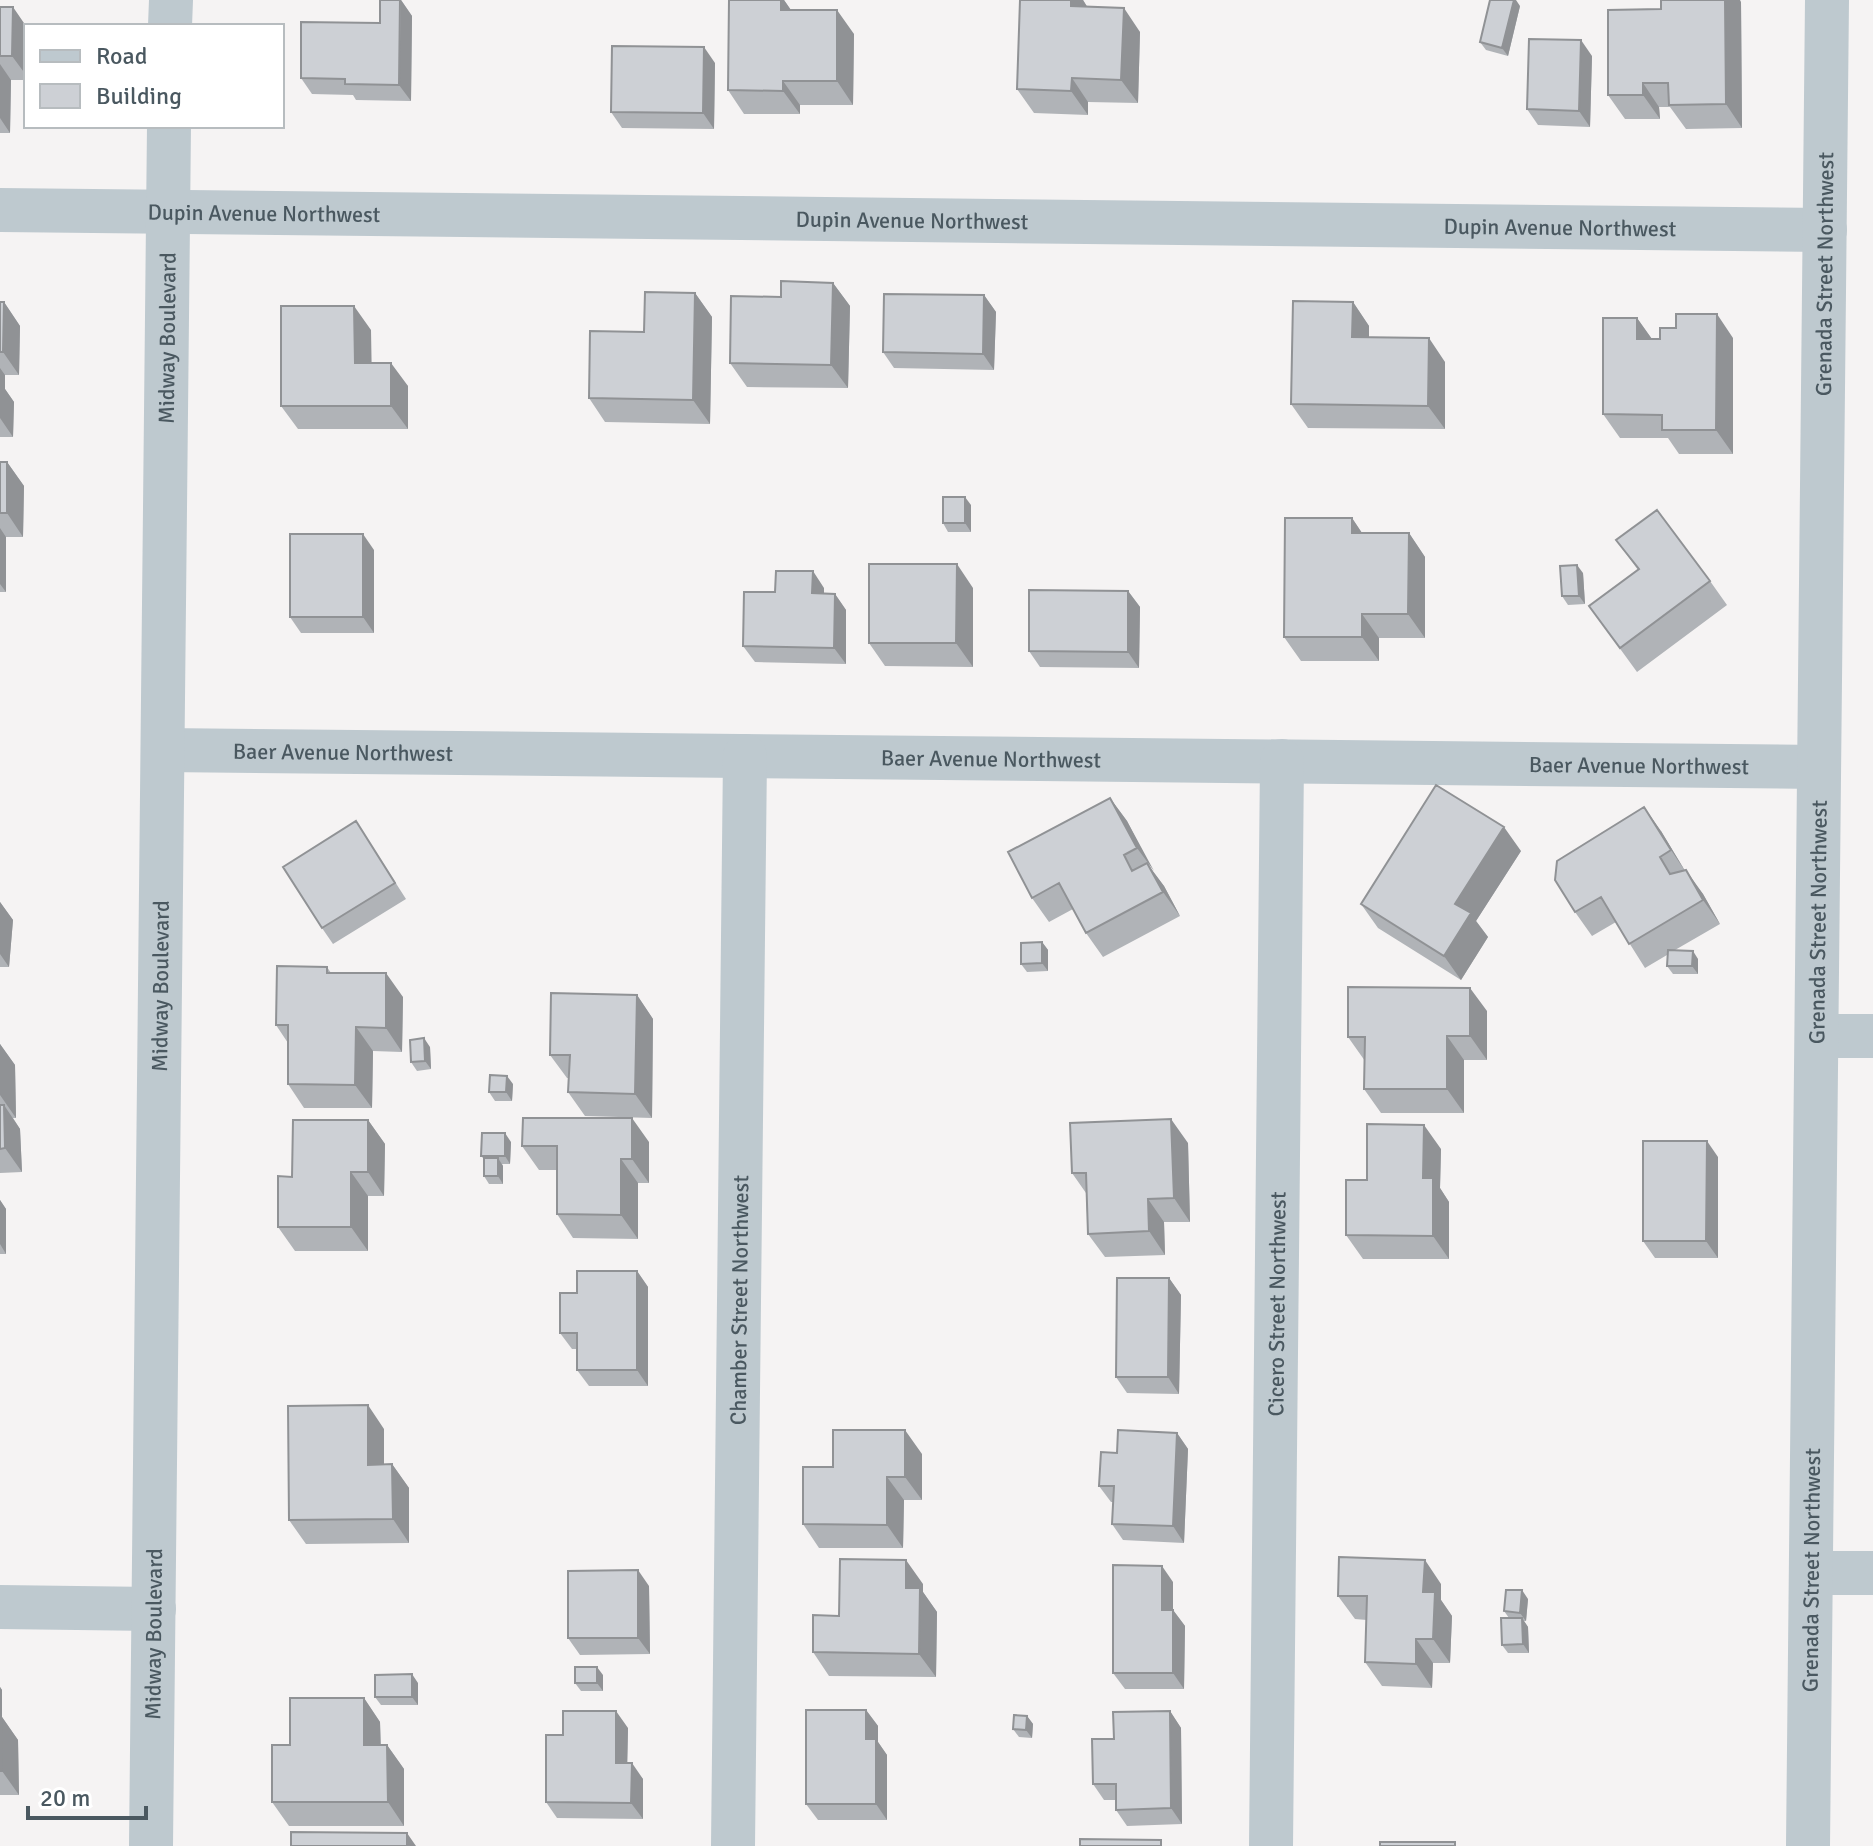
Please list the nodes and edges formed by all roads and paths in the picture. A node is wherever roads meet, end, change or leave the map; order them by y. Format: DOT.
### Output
graph roads {
  1 [pos="171,0"];
  2 [pos="1827,0"];
  3 [pos="170,24"];
  4 [pos="169,128"];
  5 [pos="0,210"];
  6 [pos="169,212"];
  7 [pos="1825,230"];
  8 [pos="163,750"];
  9 [pos="745,756"];
  10 [pos="1282,761"];
  11 [pos="1819,767"];
  12 [pos="1817,1036"];
  13 [pos="1873,1036"];
  14 [pos="1811,1573"];
  15 [pos="1873,1573"];
  16 [pos="0,1607"];
  17 [pos="154,1609"];
  18 [pos="151,1846"];
  19 [pos="733,1846"];
  20 [pos="1271,1846"];
  21 [pos="1808,1846"];
  1 -- 3 [label="street"];
  2 -- 7 [label="street, Grenada Street Northwest"];
  4 -- 6 [label="street, Midway Boulevard"];
  5 -- 6 [label="street, Dupin Avenue Northwest"];
  6 -- 7 [label="street, Dupin Avenue Northwest"];
  6 -- 8 [label="street, Midway Boulevard"];
  7 -- 11 [label="street, Grenada Street Northwest"];
  8 -- 9 [label="street, Baer Avenue Northwest"];
  8 -- 17 [label="street, Midway Boulevard"];
  9 -- 10 [label="street, Baer Avenue Northwest"];
  9 -- 19 [label="street, Chamber Street Northwest"];
  10 -- 11 [label="street, Baer Avenue Northwest"];
  10 -- 20 [label="street, Cicero Street Northwest"];
  11 -- 12 [label="street, Grenada Street Northwest"];
  12 -- 13 [label="street"];
  12 -- 14 [label="street, Grenada Street Northwest"];
  14 -- 15 [label="street"];
  14 -- 21 [label="street, Grenada Street Northwest"];
  16 -- 17 [label="street"];
  17 -- 18 [label="street, Midway Boulevard"];
}
